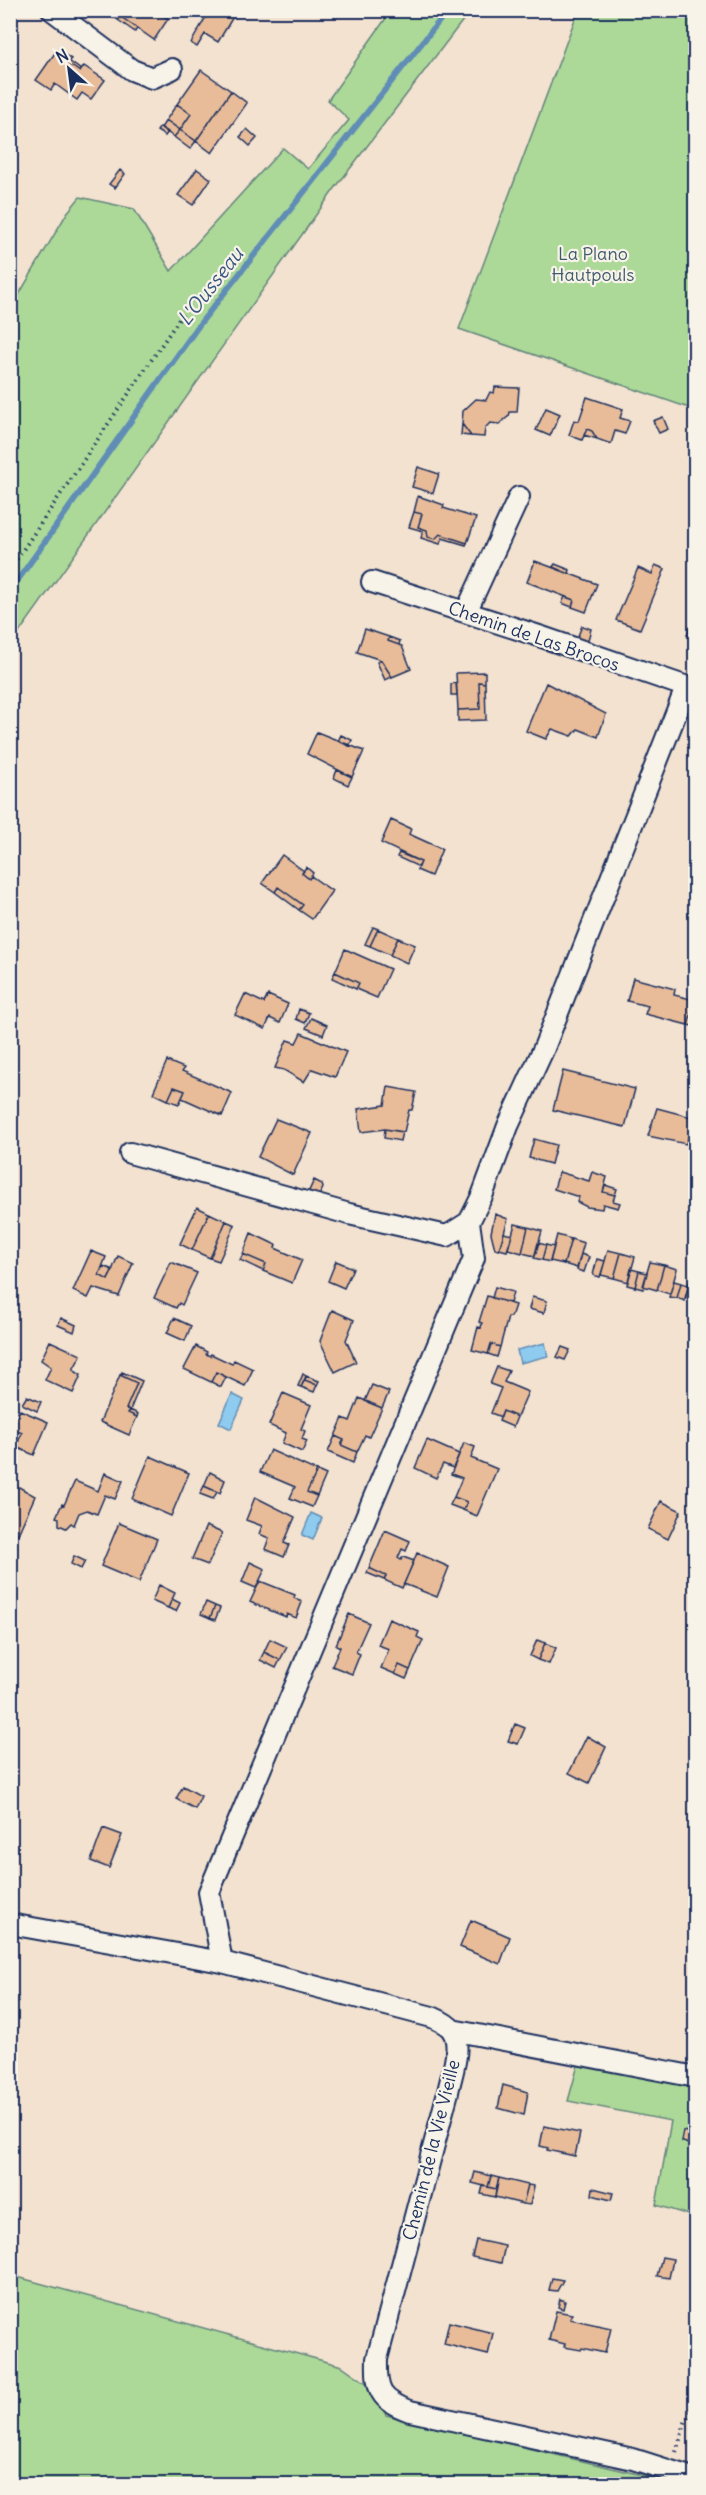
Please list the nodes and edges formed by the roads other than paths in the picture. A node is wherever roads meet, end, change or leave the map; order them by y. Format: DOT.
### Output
graph roads {
  1 [pos="52,10"];
  2 [pos="172,69"];
  3 [pos="519,497"];
  4 [pos="372,582"];
  5 [pos="466,612"];
  6 [pos="691,689"];
  7 [pos="130,1153"];
  8 [pos="469,1222"];
  9 [pos="10,1924"];
  10 [pos="222,1962"];
  11 [pos="452,2030"];
  12 [pos="696,2077"];
  13 [pos="696,2479"];
  1 -- 2 [label="street"];
  3 -- 5 [label="street"];
  4 -- 5 [label="street, Chemin de Las Brocos"];
  5 -- 6 [label="street, Chemin de Las Brocos"];
  6 -- 8 [label="street"];
  7 -- 8 [label="street"];
  8 -- 10 [label="street"];
  9 -- 10 [label="street"];
  10 -- 11 [label="street"];
  11 -- 12 [label="street"];
  11 -- 13 [label="street, Chemin de la Vie Vieille"];
}
